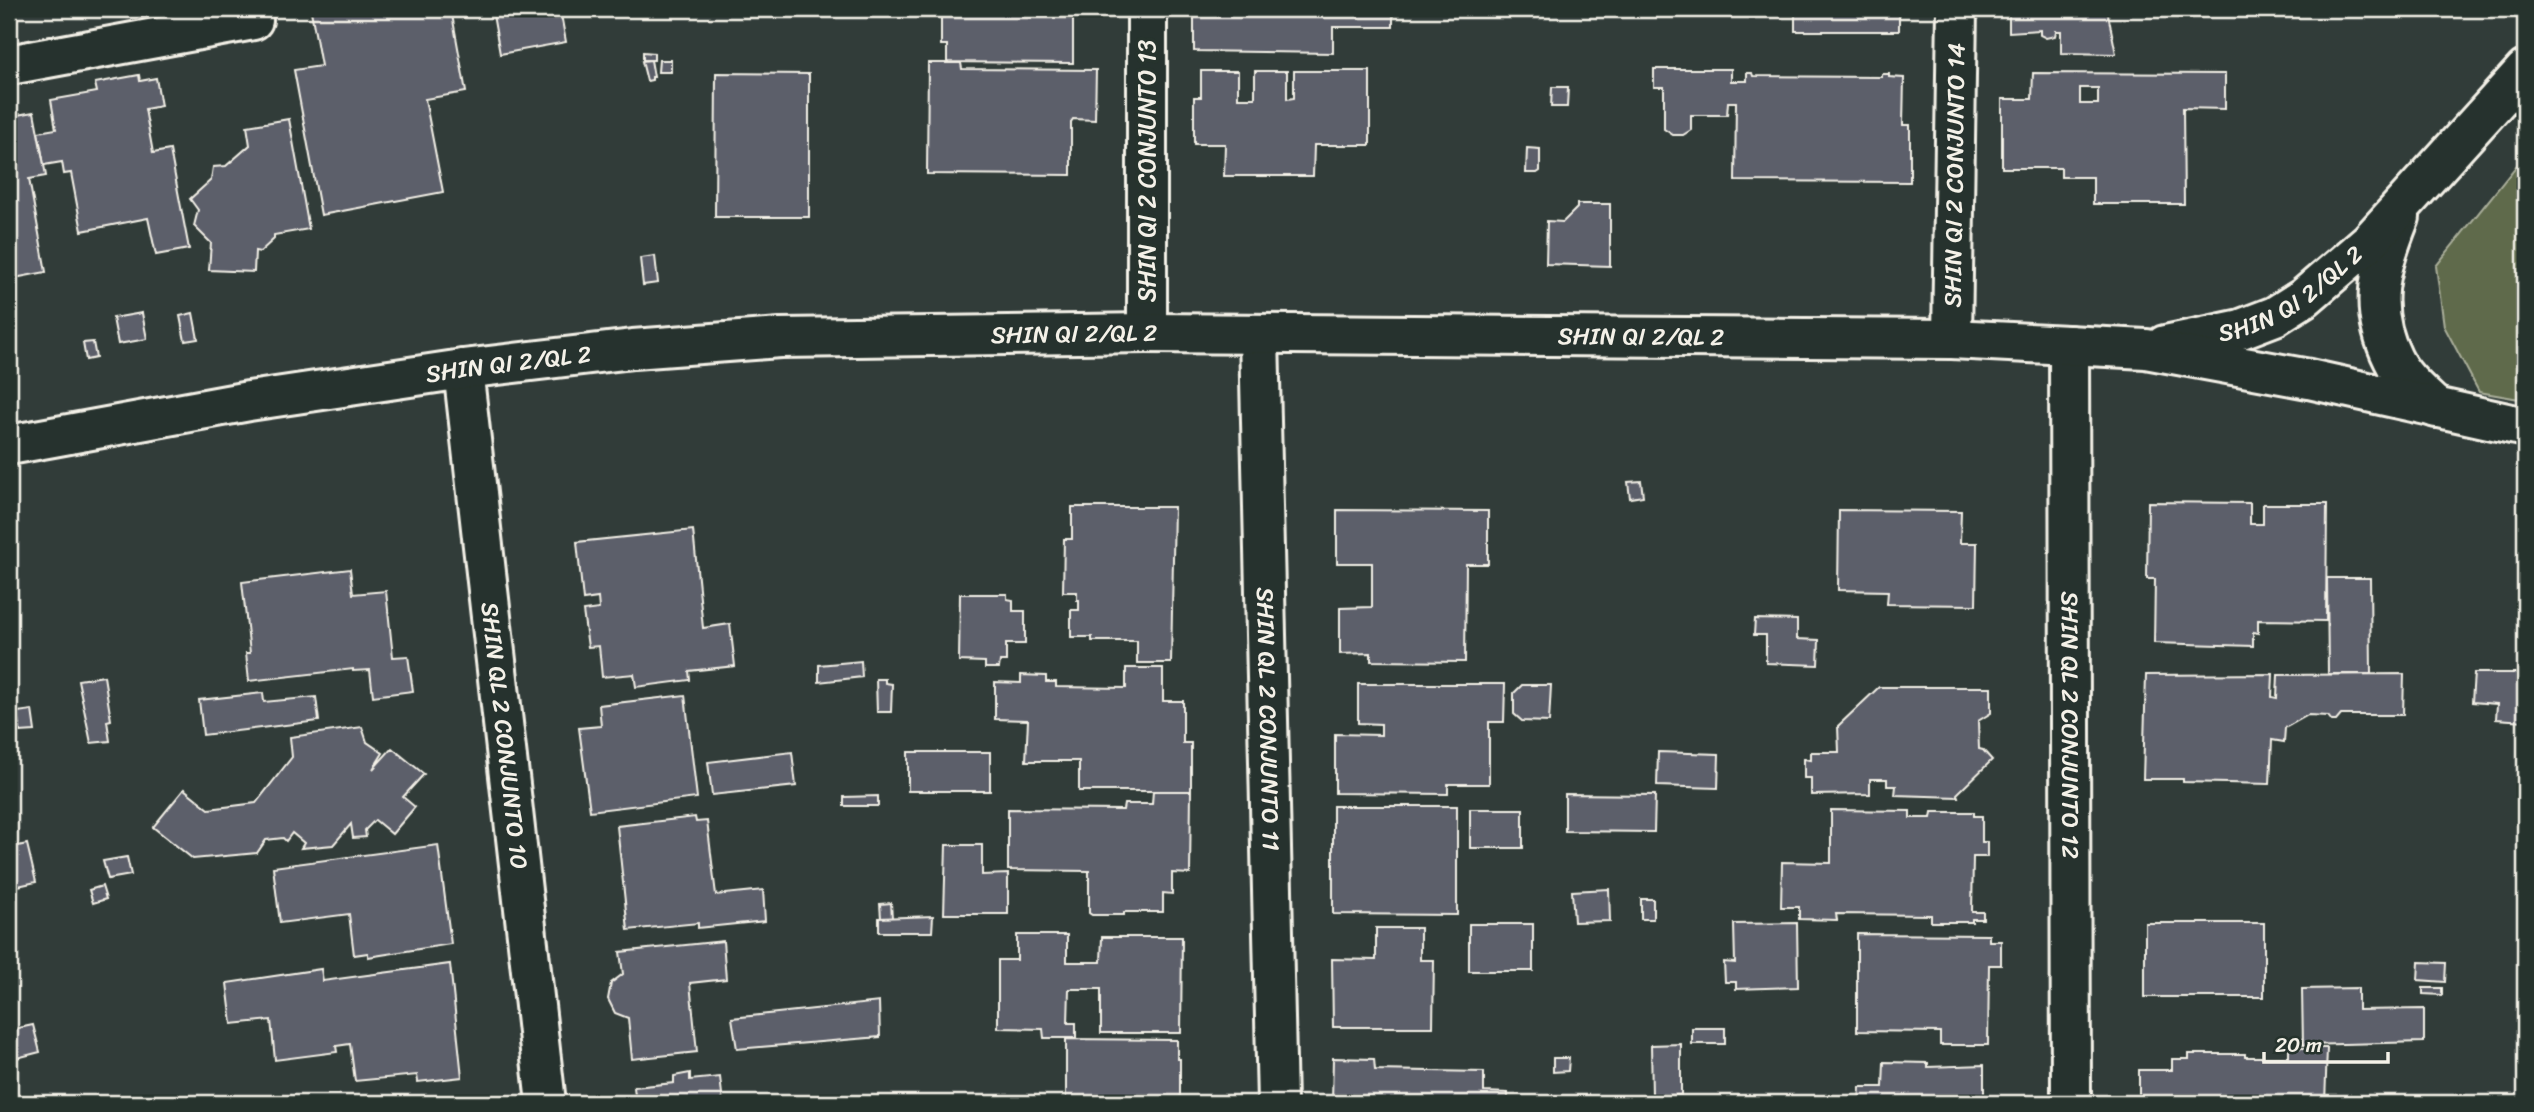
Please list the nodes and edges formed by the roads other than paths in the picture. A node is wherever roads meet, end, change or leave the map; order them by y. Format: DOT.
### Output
graph roads {
  1 [pos="1147,9"];
  2 [pos="1957,9"];
  3 [pos="253,20"];
  4 [pos="9,65"];
  5 [pos="2525,70"];
  6 [pos="2409,196"];
  7 [pos="1147,333"];
  8 [pos="1259,336"];
  9 [pos="1952,339"];
  10 [pos="2069,345"];
  11 [pos="2146,349"];
  12 [pos="463,369"];
  13 [pos="2436,408"];
  14 [pos="2525,428"];
  15 [pos="9,445"];
  16 [pos="546,1103"];
  17 [pos="1277,1103"];
  18 [pos="2071,1103"];
  1 -- 7 [label="street, SHIN QI 2 CONJUNTO 13"];
  2 -- 9 [label="street, SHIN QI 2 CONJUNTO 14"];
  3 -- 4 [label="street"];
  5 -- 6 [label="street, SHIN QI 2/QL 2"];
  6 -- 11 [label="street, SHIN QI 2/QL 2"];
  6 -- 13 [label="street"];
  7 -- 8 [label="street, SHIN QI 2/QL 2"];
  7 -- 12 [label="street, SHIN QI 2/QL 2"];
  8 -- 9 [label="street, SHIN QI 2/QL 2"];
  8 -- 17 [label="street, SHIN QL 2 CONJUNTO 11"];
  9 -- 10 [label="street, SHIN QI 2/QL 2"];
  10 -- 11 [label="street, SHIN QI 2/QL 2"];
  10 -- 18 [label="street, SHIN QL 2 CONJUNTO 12"];
  11 -- 13 [label="street, SHIN QI 2/QL 2"];
  12 -- 15 [label="street, SHIN QI 2/QL 2"];
  12 -- 16 [label="street, SHIN QL 2 CONJUNTO 10"];
  13 -- 14 [label="street, SHIN QI 2/QL 2"];
}
